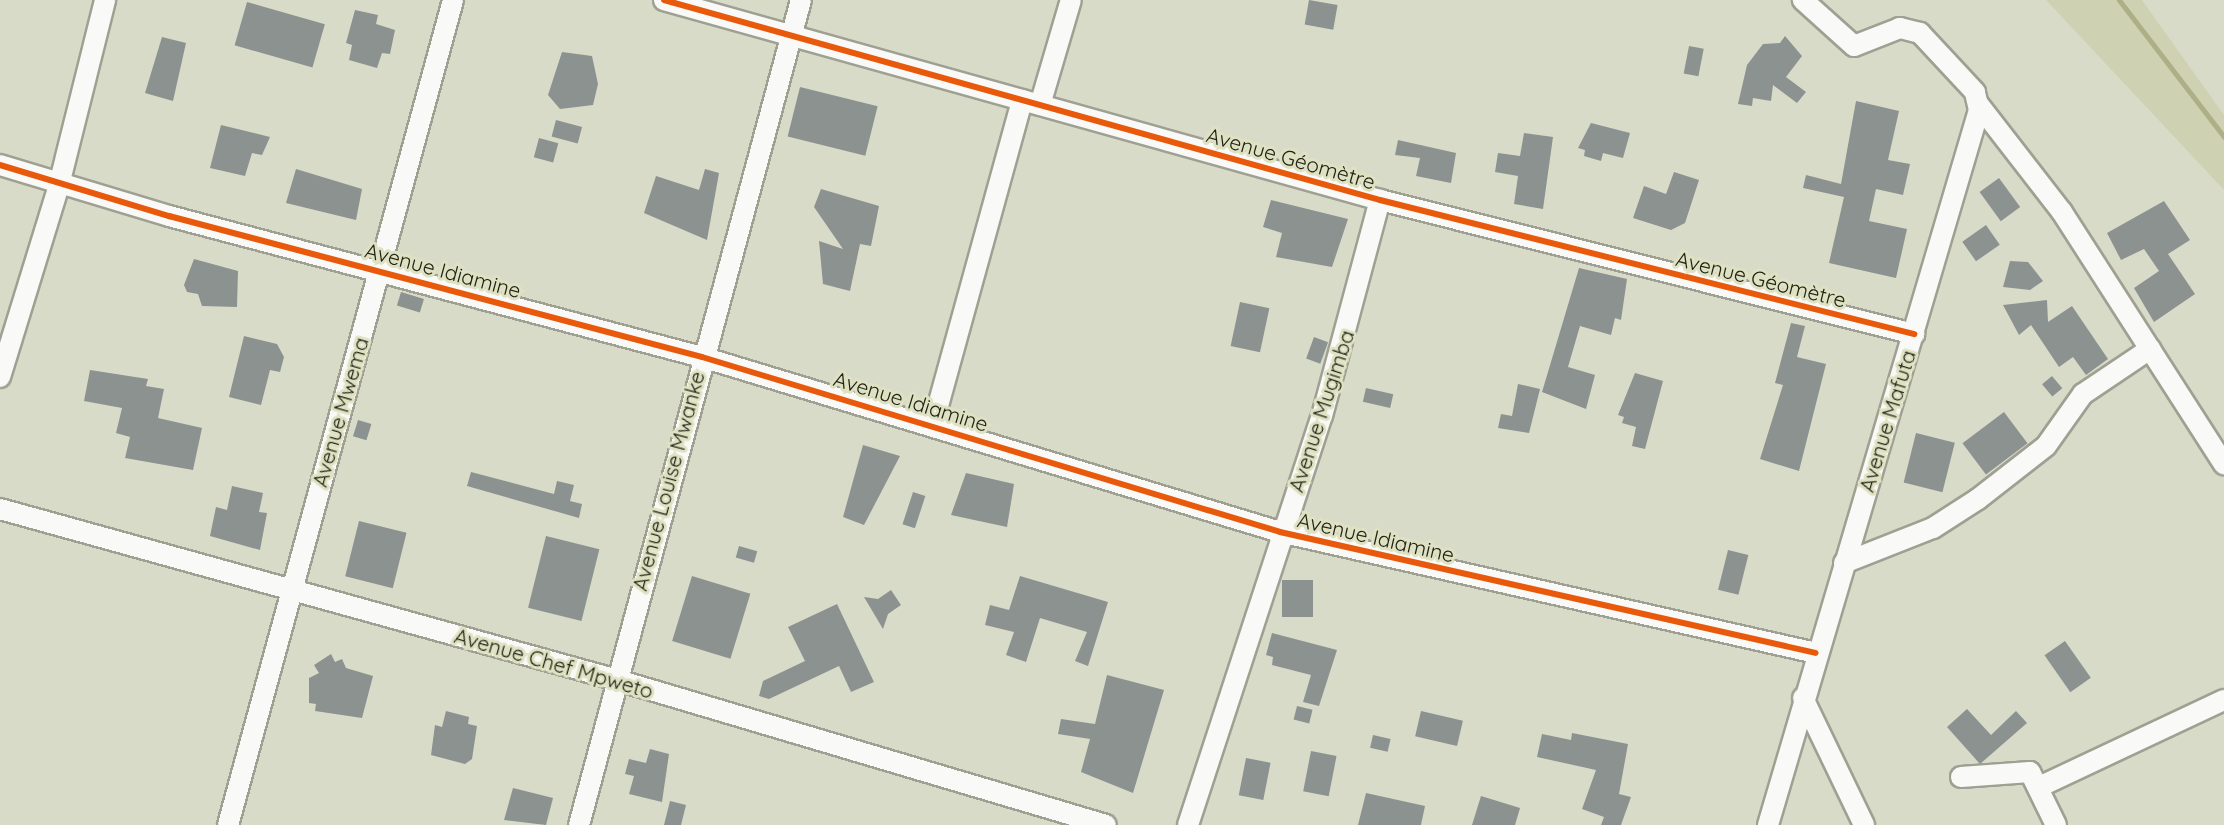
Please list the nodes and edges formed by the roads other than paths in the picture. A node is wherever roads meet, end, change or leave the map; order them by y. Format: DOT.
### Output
graph roads {
  1 [pos="105,0"];
  2 [pos="453,0"];
  3 [pos="664,0"];
  4 [pos="801,0"];
  5 [pos="1071,0"];
  6 [pos="1803,0"];
  7 [pos="790,35"];
  8 [pos="1031,102"];
  9 [pos="1979,105"];
  10 [pos="0,165"];
  11 [pos="59,184"];
  12 [pos="1380,200"];
  13 [pos="379,270"];
  14 [pos="1914,334"];
  15 [pos="2150,349"];
  16 [pos="702,357"];
  17 [pos="0,377"];
  18 [pos="933,424"];
  19 [pos="2224,464"];
  20 [pos="0,508"];
  21 [pos="1280,532"];
  22 [pos="1844,562"];
  23 [pos="290,590"];
  24 [pos="1816,653"];
  25 [pos="614,679"];
  26 [pos="1803,698"];
  27 [pos="2224,700"];
  28 [pos="1961,777"];
  29 [pos="2041,786"];
  30 [pos="228,825"];
  31 [pos="579,825"];
  32 [pos="1106,825"];
  33 [pos="1188,825"];
  34 [pos="1768,825"];
  35 [pos="1864,825"];
  36 [pos="2056,825"];
  1 -- 11 [label="street"];
  2 -- 13 [label="street, Avenue Mwema"];
  3 -- 7 [label="street, Avenue Géomètre"];
  4 -- 7 [label="street, Avenue Louise Mwanke"];
  5 -- 8 [label="street"];
  6 -- 9 [label="street"];
  7 -- 8 [label="street, Avenue Géomètre"];
  7 -- 16 [label="street, Avenue Louise Mwanke"];
  8 -- 12 [label="street, Avenue Géomètre"];
  8 -- 18 [label="street"];
  9 -- 14 [label="street, Avenue Mafuta"];
  9 -- 15 [label="street"];
  10 -- 11 [label="street, Avenue Idiamine"];
  11 -- 13 [label="street, Avenue Idiamine"];
  11 -- 17 [label="street"];
  12 -- 14 [label="street, Avenue Géomètre"];
  12 -- 21 [label="street, Avenue Mugimba"];
  13 -- 16 [label="street, Avenue Idiamine"];
  13 -- 23 [label="street, Avenue Mwema"];
  14 -- 22 [label="street, Avenue Mafuta"];
  15 -- 19 [label="street"];
  15 -- 22 [label="street"];
  16 -- 18 [label="street, Avenue Idiamine"];
  16 -- 25 [label="street, Avenue Louise Mwanke"];
  18 -- 21 [label="street, Avenue Idiamine"];
  20 -- 23 [label="street, Avenue Chef Mpweto"];
  21 -- 24 [label="street, Avenue Idiamine"];
  21 -- 33 [label="street, Avenue Mugimba"];
  22 -- 24 [label="street, Avenue Mafuta"];
  23 -- 25 [label="street, Avenue Chef Mpweto"];
  23 -- 30 [label="street, Avenue Mwema"];
  24 -- 26 [label="street, Avenue Mafuta"];
  25 -- 31 [label="street, Avenue Louise Mwanke"];
  25 -- 32 [label="street, Avenue Chef Mpweto"];
  26 -- 34 [label="street, Avenue Mafuta"];
  26 -- 35 [label="street"];
  27 -- 29 [label="street"];
  28 -- 29 [label="street"];
  29 -- 36 [label="street"];
}
